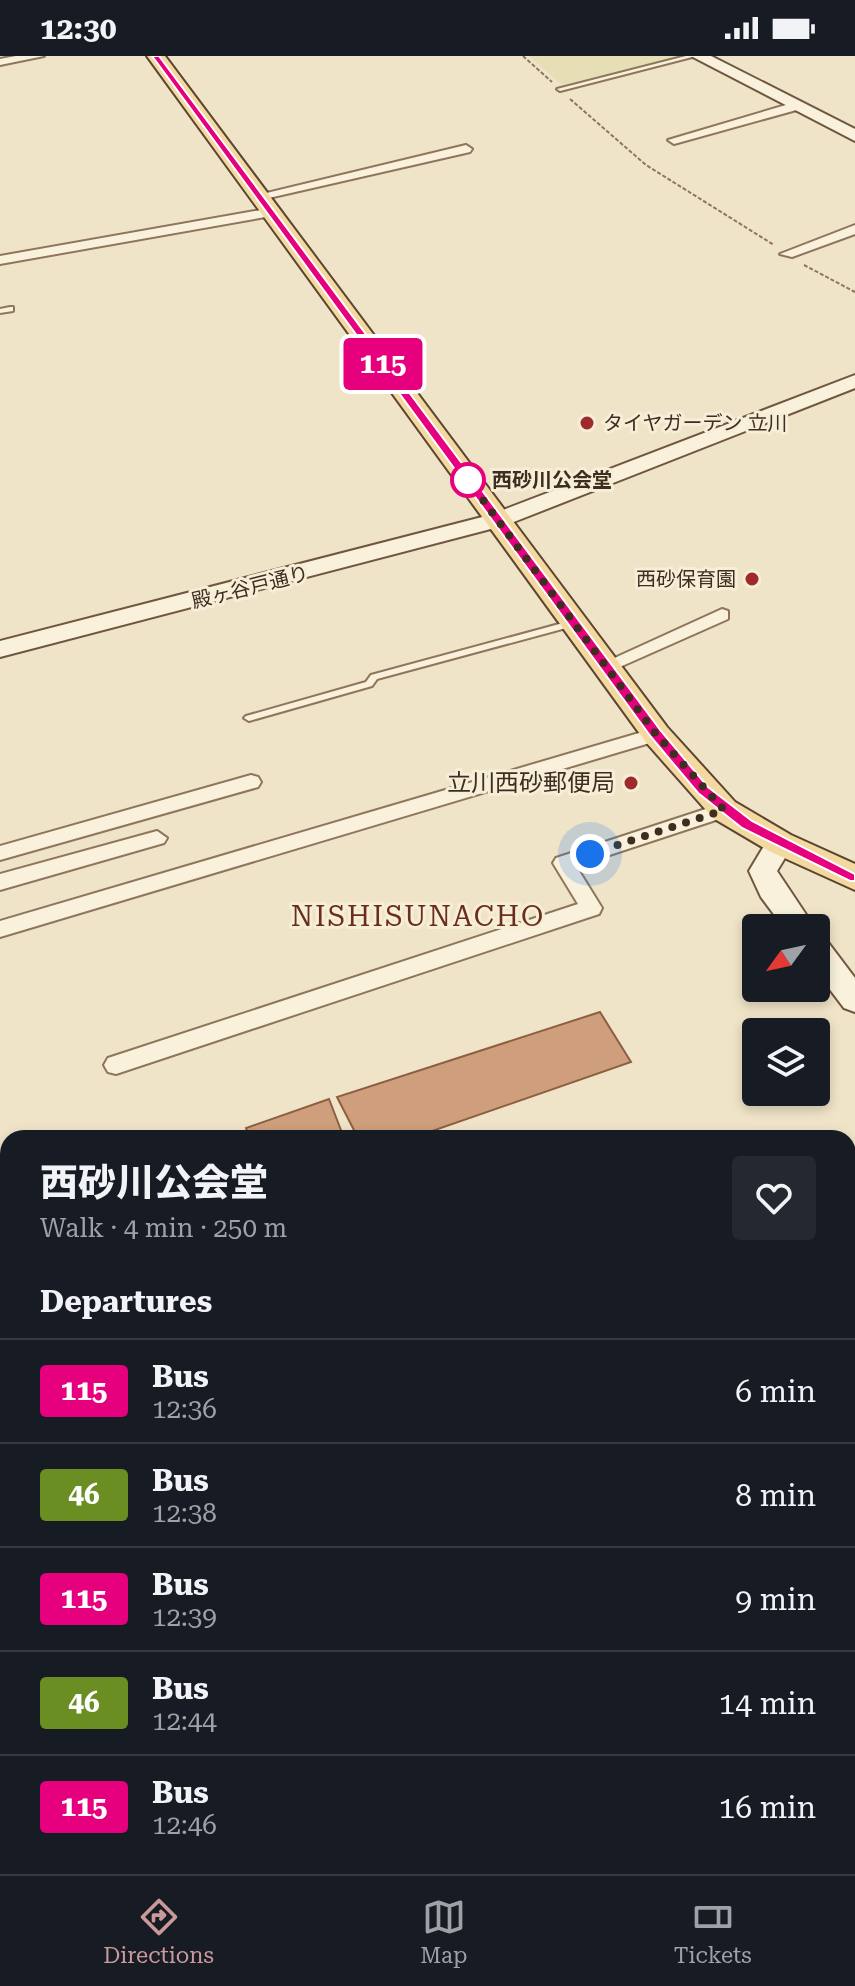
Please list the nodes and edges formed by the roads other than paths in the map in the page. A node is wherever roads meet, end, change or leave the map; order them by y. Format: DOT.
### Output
graph roads {
  1 [pos="38,56"];
  2 [pos="156,56"];
  3 [pos="693,56"];
  4 [pos="699,56"];
  5 [pos="0,62"];
  6 [pos="560,89"];
  7 [pos="796,106"];
  8 [pos="855,136"];
  9 [pos="674,140"];
  10 [pos="466,149"];
  11 [pos="266,204"];
  12 [pos="855,229"];
  13 [pos="787,254"];
  14 [pos="0,260"];
  15 [pos="10,309"];
  16 [pos="0,311"];
  17 [pos="855,381"];
  18 [pos="498,520"];
  19 [pos="722,615"];
  20 [pos="575,623"];
  21 [pos="0,649"];
  22 [pos="606,666"];
  23 [pos="249,718"];
  24 [pos="656,734"];
  25 [pos="251,782"];
  26 [pos="724,810"];
  27 [pos="67,834"];
  28 [pos="157,838"];
  29 [pos="780,843"];
  30 [pos="0,853"];
  31 [pos="76,861"];
  32 [pos="855,878"];
  33 [pos="0,882"];
  34 [pos="790,914"];
  35 [pos="0,929"];
  36 [pos="830,967"];
  37 [pos="855,1000"];
  38 [pos="116,1065"];
  1 -- 5 [label="street"];
  2 -- 11 [label="main road"];
  3 -- 6 [label="lane"];
  4 -- 7 [label="street"];
  7 -- 8 [label="street"];
  7 -- 9 [label="street"];
  10 -- 11 [label="street"];
  11 -- 14 [label="street"];
  11 -- 18 [label="main road"];
  12 -- 13 [label="street"];
  15 -- 16 [label="lane"];
  17 -- 18 [label="street, 殿ヶ谷戸通り"];
  18 -- 20 [label="main road"];
  18 -- 21 [label="street, 殿ヶ谷戸通り"];
  19 -- 22 [label="street"];
  20 -- 22 [label="main road"];
  20 -- 23 [label="lane"];
  22 -- 24 [label="main road"];
  24 -- 26 [label="main road"];
  24 -- 35 [label="street"];
  25 -- 27 [label="street"];
  26 -- 29 [label="main road"];
  26 -- 38 [label="street"];
  27 -- 30 [label="street"];
  27 -- 31 [label="street"];
  28 -- 31 [label="street"];
  29 -- 32 [label="main road"];
  29 -- 34 [label="street"];
  31 -- 33 [label="street"];
  36 -- 37 [label="street"];
}
